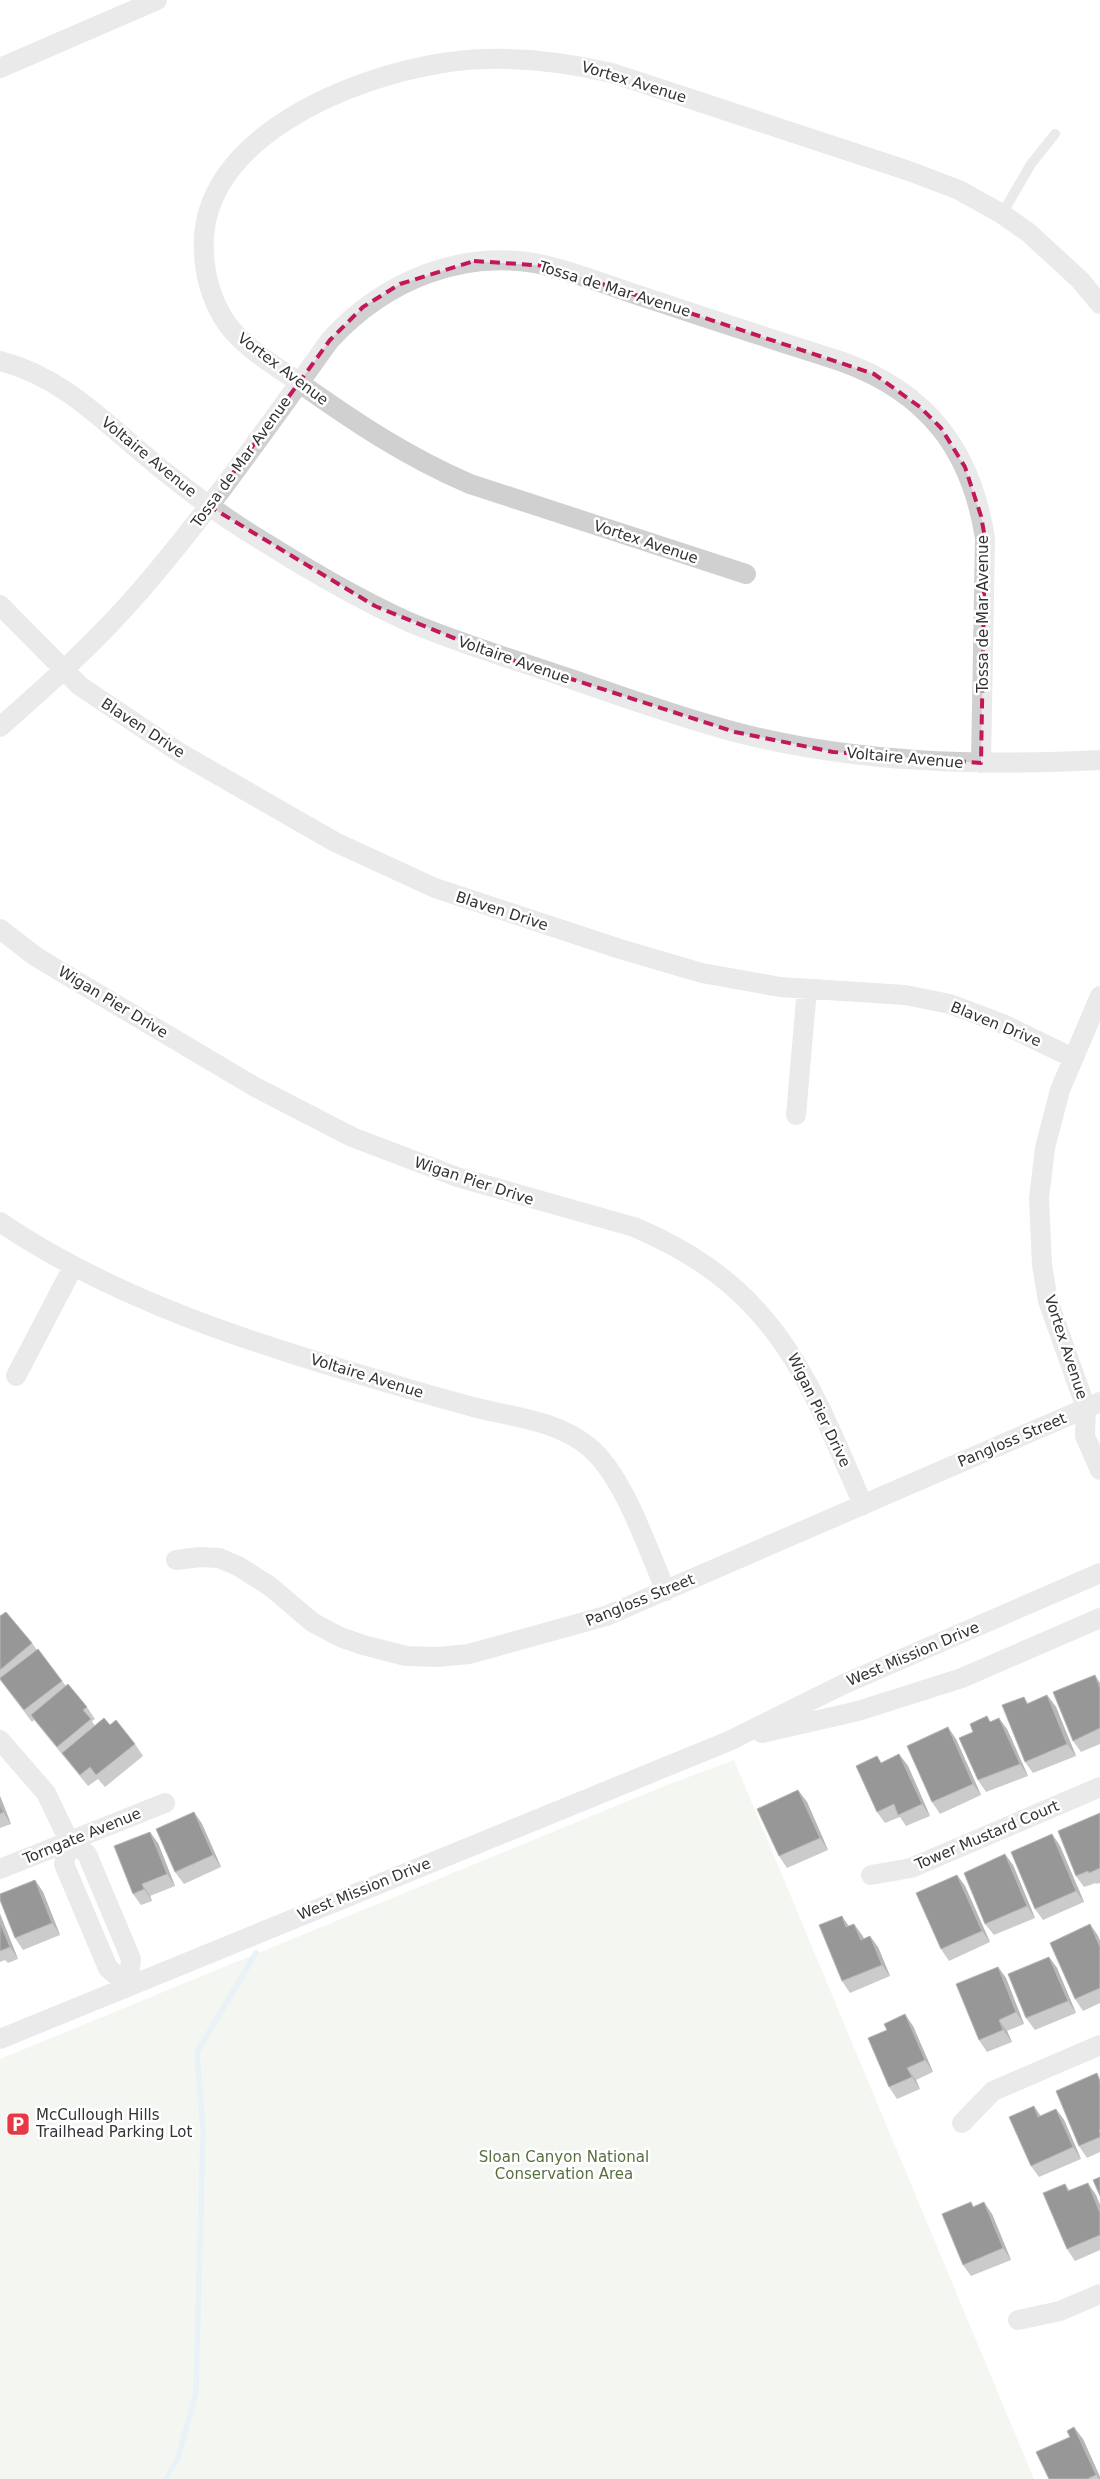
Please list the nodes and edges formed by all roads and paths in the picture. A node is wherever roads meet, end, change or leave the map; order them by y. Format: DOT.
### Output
graph roads {
  1 [pos="157,0"];
  2 [pos="0,68"];
  3 [pos="1055,134"];
  4 [pos="1002,214"];
  5 [pos="1100,304"];
  6 [pos="0,361"];
  7 [pos="299,383"];
  8 [pos="209,506"];
  9 [pos="746,574"];
  10 [pos="0,605"];
  11 [pos="63,670"];
  12 [pos="0,727"];
  13 [pos="1100,760"];
  14 [pos="982,763"];
  15 [pos="0,929"];
  16 [pos="806,989"];
  17 [pos="1100,996"];
  18 [pos="1074,1058"];
  19 [pos="796,1115"];
  20 [pos="0,1222"];
  21 [pos="73,1267"];
  22 [pos="16,1376"];
  23 [pos="1095,1409"];
  24 [pos="1100,1470"];
  25 [pos="863,1504"];
  26 [pos="176,1560"];
  27 [pos="1100,1574"];
  28 [pos="666,1591"];
  29 [pos="1100,1618"];
  30 [pos="0,1740"];
  31 [pos="729,1741"];
  32 [pos="1100,1787"];
  33 [pos="164,1803"];
  34 [pos="70,1841"];
  35 [pos="0,1870"];
  36 [pos="870,1875"];
  37 [pos="128,1986"];
  38 [pos="0,2039"];
  39 [pos="1100,2045"];
  40 [pos="962,2123"];
  41 [pos="1100,2294"];
  42 [pos="1018,2320"];
  1 -- 2 [label="street"];
  3 -- 4 [label="lane"];
  4 -- 5 [label="street, Vortex Avenue"];
  4 -- 7 [label="street, Vortex Avenue"];
  6 -- 8 [label="street, Voltaire Avenue"];
  7 -- 8 [label="street, Tossa de Mar Avenue"];
  7 -- 9 [label="street, Vortex Avenue"];
  7 -- 14 [label="street, Tossa de Mar Avenue"];
  8 -- 11 [label="street, Tossa de Mar Avenue"];
  8 -- 14 [label="street, Voltaire Avenue"];
  10 -- 11 [label="street, Blaven Drive"];
  11 -- 12 [label="street, Tossa de Mar Avenue"];
  11 -- 16 [label="street, Blaven Drive"];
  13 -- 14 [label="street, Voltaire Avenue"];
  15 -- 25 [label="street, Wigan Pier Drive"];
  16 -- 18 [label="street, Blaven Drive"];
  16 -- 19 [label="street"];
  17 -- 18 [label="street, Vortex Avenue"];
  18 -- 23 [label="street, Vortex Avenue"];
  20 -- 21 [label="street, Voltaire Avenue"];
  21 -- 22 [label="street"];
  21 -- 28 [label="street, Voltaire Avenue"];
  23 -- 24 [label="street, Vortex Avenue"];
  23 -- 25 [label="street, Pangloss Street"];
  25 -- 28 [label="street, Pangloss Street"];
  26 -- 28 [label="street, Pangloss Street"];
  27 -- 31 [label="street, West Mission Drive"];
  29 -- 31 [label="street, West Mission Drive"];
  30 -- 34 [label="street"];
  31 -- 37 [label="street, West Mission Drive"];
  32 -- 36 [label="street, Tower Mustard Court"];
  33 -- 34 [label="street, Torngate Avenue"];
  34 -- 35 [label="street, Torngate Avenue"];
  34 -- 37 [label="street"];
  37 -- 38 [label="street, West Mission Drive"];
  39 -- 40 [label="street"];
  41 -- 42 [label="street"];
}
